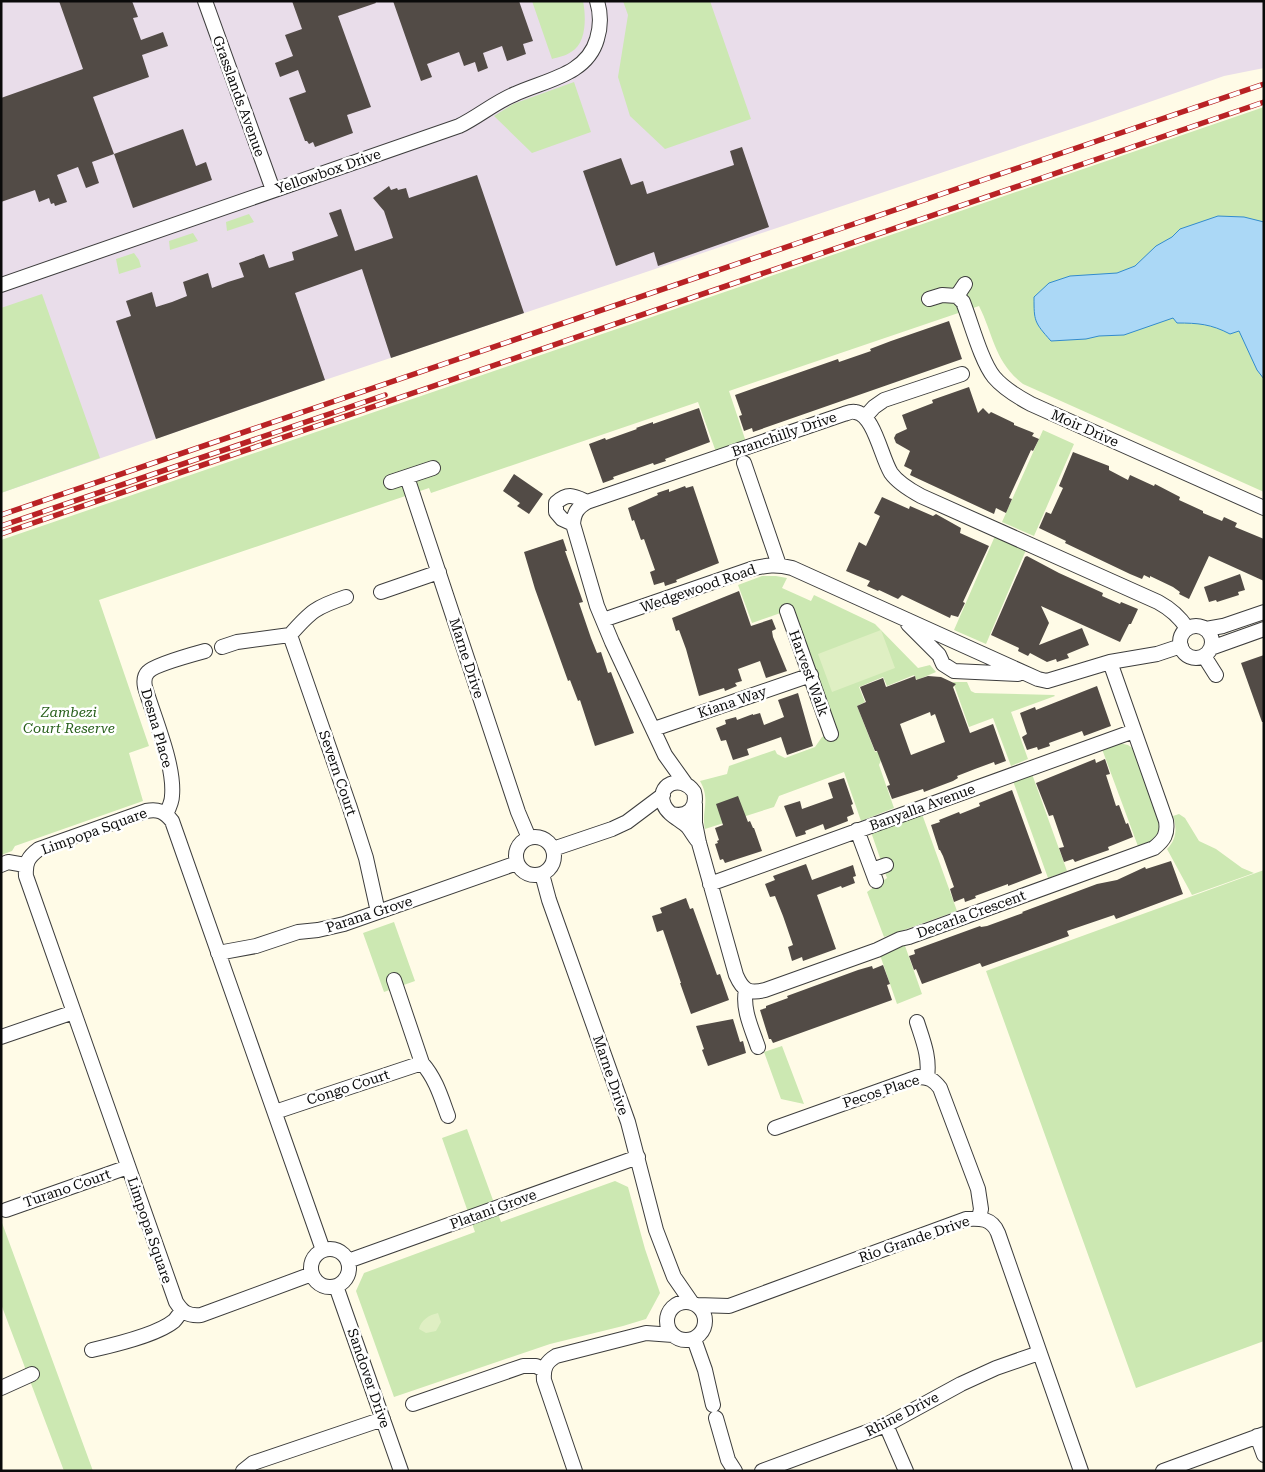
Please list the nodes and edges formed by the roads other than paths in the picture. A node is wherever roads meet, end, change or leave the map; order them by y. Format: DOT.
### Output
graph roads {
  1 [pos="205,1"];
  2 [pos="597,1"];
  3 [pos="273,190"];
  4 [pos="965,284"];
  5 [pos="1,285"];
  6 [pos="929,299"];
  7 [pos="960,299"];
  8 [pos="962,374"];
  9 [pos="865,417"];
  10 [pos="744,463"];
  11 [pos="432,468"];
  12 [pos="407,477"];
  13 [pos="392,482"];
  14 [pos="587,502"];
  15 [pos="1264,508"];
  16 [pos="573,524"];
  17 [pos="779,565"];
  18 [pos="439,572"];
  19 [pos="380,592"];
  20 [pos="346,597"];
  21 [pos="787,611"];
  22 [pos="1264,612"];
  23 [pos="902,618"];
  24 [pos="603,620"];
  25 [pos="1187,628"];
  26 [pos="1206,629"];
  27 [pos="1264,629"];
  28 [pos="290,635"];
  29 [pos="946,637"];
  30 [pos="1180,646"];
  31 [pos="222,647"];
  32 [pos="205,651"];
  33 [pos="1208,652"];
  34 [pos="938,655"];
  35 [pos="1110,662"];
  36 [pos="811,675"];
  37 [pos="1030,675"];
  38 [pos="1216,675"];
  39 [pos="654,729"];
  40 [pos="1134,731"];
  41 [pos="831,734"];
  42 [pos="665,755"];
  43 [pos="685,783"];
  44 [pos="664,793"];
  45 [pos="694,804"];
  46 [pos="671,813"];
  47 [pos="166,814"];
  48 [pos="628,822"];
  49 [pos="857,830"];
  50 [pos="529,838"];
  51 [pos="699,843"];
  52 [pos="553,849"];
  53 [pos="517,863"];
  54 [pos="1,865"];
  55 [pos="25,865"];
  56 [pos="886,865"];
  57 [pos="542,874"];
  58 [pos="710,884"];
  59 [pos="378,912"];
  60 [pos="218,953"];
  61 [pos="394,980"];
  62 [pos="746,990"];
  63 [pos="74,1012"];
  64 [pos="917,1022"];
  65 [pos="1,1037"];
  66 [pos="758,1047"];
  67 [pos="422,1063"];
  68 [pos="927,1077"];
  69 [pos="275,1112"];
  70 [pos="448,1116"];
  71 [pos="775,1128"];
  72 [pos="638,1157"];
  73 [pos="128,1167"];
  74 [pos="6,1210"];
  75 [pos="979,1218"];
  76 [pos="324,1250"];
  77 [pos="348,1261"];
  78 [pos="312,1274"];
  79 [pos="674,1277"];
  80 [pos="336,1286"];
  81 [pos="694,1304"];
  82 [pos="729,1306"];
  83 [pos="182,1311"];
  84 [pos="669,1313"];
  85 [pos="704,1328"];
  86 [pos="646,1333"];
  87 [pos="673,1335"];
  88 [pos="694,1339"];
  89 [pos="92,1350"];
  90 [pos="1039,1353"];
  91 [pos="544,1370"];
  92 [pos="32,1374"];
  93 [pos="1,1388"];
  94 [pos="412,1404"];
  95 [pos="383,1419"];
  96 [pos="886,1425"];
  97 [pos="1260,1435"];
  98 [pos="1264,1455"];
  99 [pos="243,1471"];
  100 [pos="401,1471"];
  101 [pos="575,1471"];
  102 [pos="735,1471"];
  103 [pos="762,1471"];
  104 [pos="906,1471"];
  105 [pos="1081,1471"];
  106 [pos="1162,1471"];
  1 -- 3 [label="street, Grasslands Avenue"];
  2 -- 3 [label="street, Yellowbox Drive"];
  3 -- 5 [label="street, Yellowbox Drive"];
  4 -- 7 [label="street"];
  6 -- 7 [label="street"];
  7 -- 15 [label="street, Moir Drive"];
  8 -- 9 [label="street"];
  9 -- 14 [label="street, Branchilly Drive"];
  9 -- 25 [label="street"];
  10 -- 17 [label="street"];
  11 -- 12 [label="street"];
  12 -- 13 [label="street"];
  12 -- 18 [label="street, Marne Drive"];
  14 -- 16 [label="street"];
  14 -- 16 [label="street"];
  16 -- 24 [label="street"];
  17 -- 23 [label="street, Wedgewood Road"];
  17 -- 24 [label="street, Wedgewood Road"];
  18 -- 19 [label="street"];
  18 -- 50 [label="street, Marne Drive"];
  20 -- 28 [label="street"];
  21 -- 36 [label="street, Harvest Walk"];
  22 -- 26 [label="street"];
  23 -- 29 [label="street, Wedgewood Road"];
  23 -- 34 [label="street, Wedgewood Road"];
  24 -- 39 [label="street"];
  25 -- 26 [label="street"];
  25 -- 30 [label="street"];
  26 -- 33 [label="street"];
  27 -- 33 [label="street"];
  28 -- 31 [label="street"];
  28 -- 59 [label="street, Severn Court"];
  29 -- 34 [label="street"];
  29 -- 37 [label="street, Wedgewood Road"];
  30 -- 33 [label="street"];
  30 -- 35 [label="street, Wedgewood Road"];
  32 -- 47 [label="street, Desna Place"];
  33 -- 38 [label="street"];
  34 -- 37 [label="street, Wedgewood Road"];
  35 -- 37 [label="street, Wedgewood Road"];
  35 -- 40 [label="street, Decarla Crescent"];
  36 -- 39 [label="street, Kiana Way"];
  36 -- 41 [label="street, Harvest Walk"];
  39 -- 42 [label="street"];
  40 -- 49 [label="street, Banyalla Avenue"];
  40 -- 62 [label="street, Decarla Crescent"];
  42 -- 43 [label="street"];
  42 -- 44 [label="street"];
  43 -- 44 [label="street"];
  43 -- 45 [label="street"];
  44 -- 46 [label="street"];
  44 -- 48 [label="street"];
  45 -- 46 [label="street"];
  45 -- 51 [label="street"];
  46 -- 48 [label="street"];
  46 -- 51 [label="street"];
  47 -- 55 [label="street, Limpopa Square"];
  47 -- 60 [label="street, Limpopa Square"];
  48 -- 52 [label="street"];
  49 -- 56 [label="street"];
  49 -- 58 [label="street, Banyalla Avenue"];
  50 -- 52 [label="street"];
  50 -- 53 [label="street"];
  51 -- 58 [label="street"];
  52 -- 57 [label="street"];
  53 -- 57 [label="street"];
  53 -- 59 [label="street, Parana Grove"];
  54 -- 55 [label="street"];
  55 -- 63 [label="street, Limpopa Square"];
  57 -- 72 [label="street, Marne Drive"];
  58 -- 62 [label="street"];
  59 -- 60 [label="street, Parana Grove"];
  60 -- 69 [label="street, Limpopa Square"];
  61 -- 67 [label="street"];
  62 -- 66 [label="street"];
  63 -- 65 [label="street"];
  63 -- 73 [label="street, Limpopa Square"];
  64 -- 68 [label="street"];
  67 -- 69 [label="street, Congo Court"];
  67 -- 70 [label="street"];
  68 -- 71 [label="street, Pecos Place"];
  68 -- 75 [label="street, Pecos Place"];
  69 -- 76 [label="street, Limpopa Square"];
  72 -- 77 [label="street, Platani Grove"];
  72 -- 79 [label="street, Marne Drive"];
  73 -- 74 [label="street, Turano Court"];
  73 -- 83 [label="street, Limpopa Square"];
  75 -- 82 [label="street, Rio Grande Drive"];
  75 -- 90 [label="street, Rio Grande Drive"];
  76 -- 77 [label="street"];
  76 -- 78 [label="street"];
  77 -- 80 [label="street"];
  78 -- 80 [label="street"];
  78 -- 83 [label="street"];
  79 -- 81 [label="street, Marne Drive"];
  79 -- 84 [label="street, Marne Drive"];
  80 -- 95 [label="street, Sandover Drive"];
  81 -- 82 [label="street, Rio Grande Drive"];
  81 -- 84 [label="street"];
  81 -- 85 [label="street"];
  82 -- 85 [label="street, Rio Grande Drive"];
  83 -- 89 [label="street"];
  84 -- 86 [label="street"];
  84 -- 87 [label="street"];
  85 -- 88 [label="street"];
  86 -- 87 [label="street"];
  86 -- 91 [label="street"];
  87 -- 88 [label="street"];
  88 -- 102 [label="street"];
  90 -- 96 [label="street, Rhine Drive"];
  90 -- 105 [label="street, Rio Grande Drive"];
  91 -- 94 [label="street"];
  91 -- 101 [label="street"];
  92 -- 93 [label="street"];
  95 -- 99 [label="street"];
  95 -- 100 [label="street, Sandover Drive"];
  96 -- 103 [label="street, Rhine Drive"];
  96 -- 104 [label="street"];
  97 -- 98 [label="street"];
  97 -- 106 [label="street"];
}
